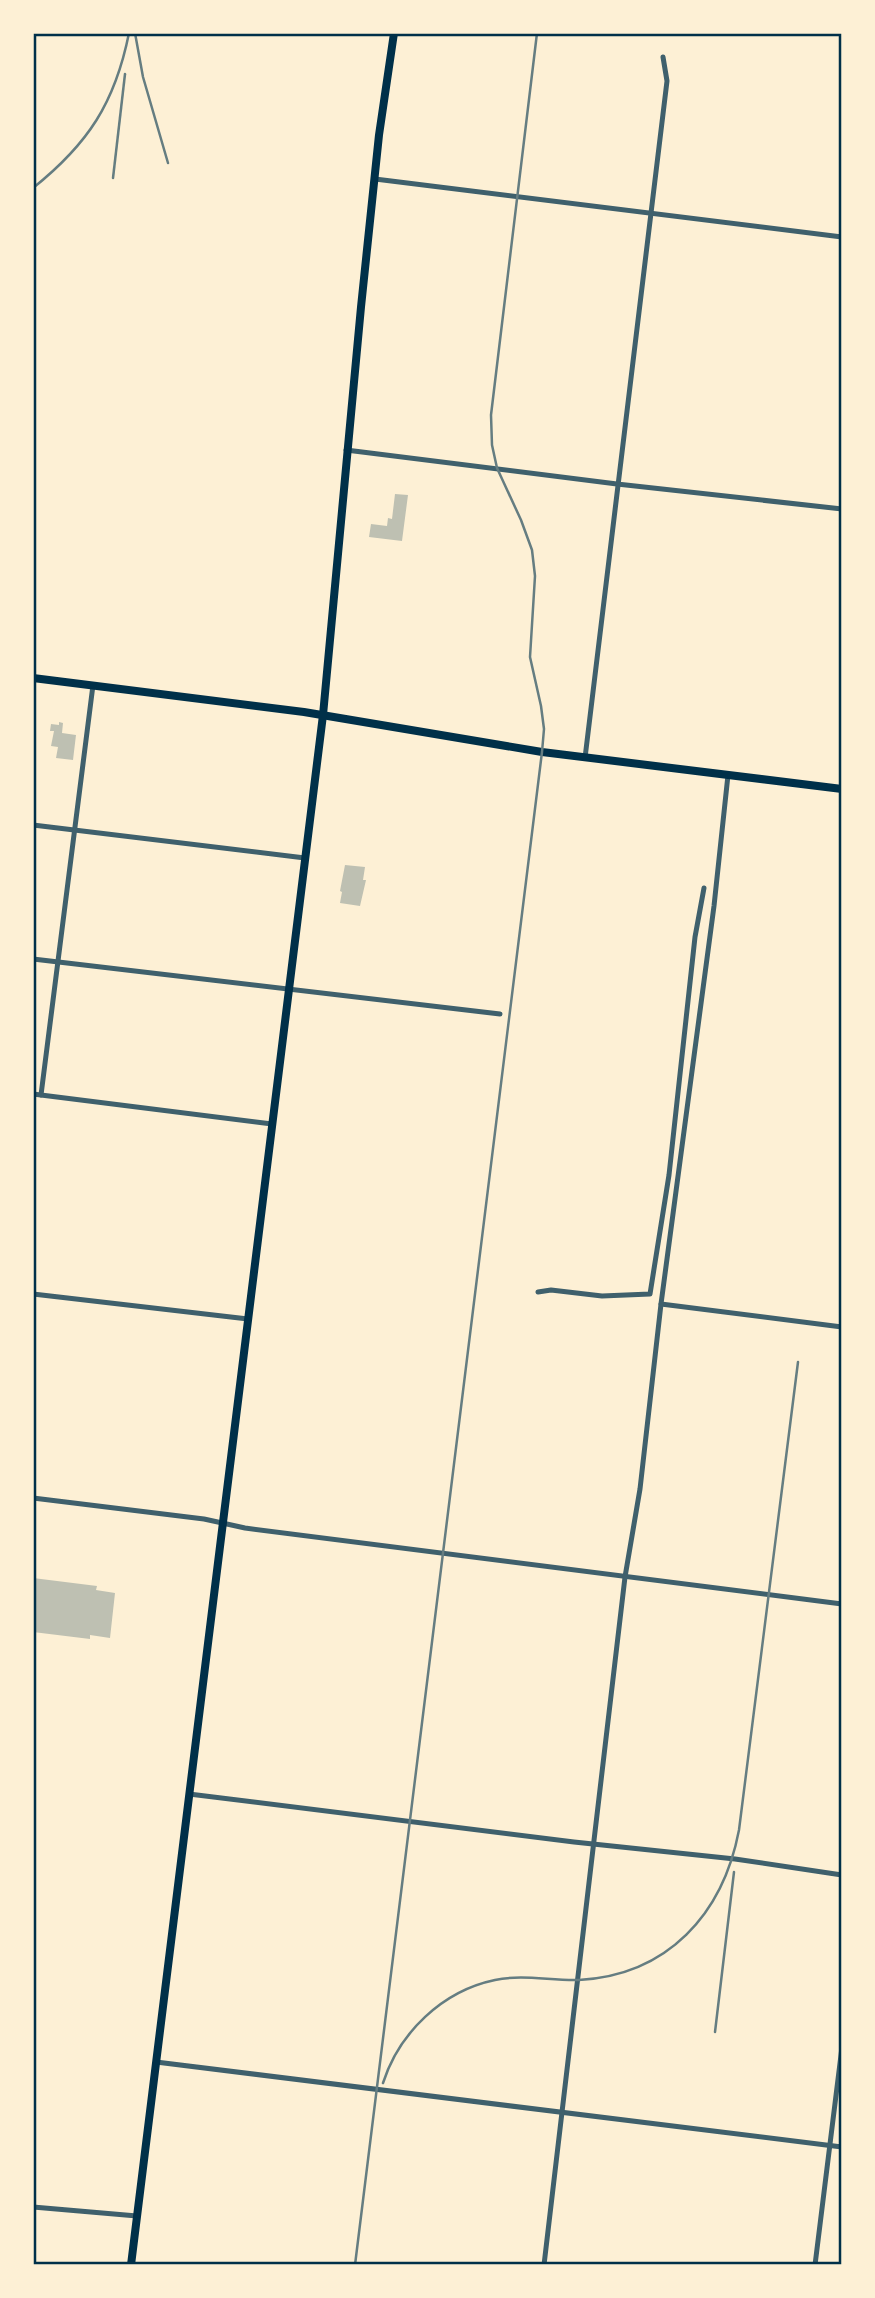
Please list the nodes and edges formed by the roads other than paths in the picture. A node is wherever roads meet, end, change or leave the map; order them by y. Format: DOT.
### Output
graph roads {
  1 [pos="394,33"];
  2 [pos="663,57"];
  3 [pos="375,179"];
  4 [pos="650,214"];
  5 [pos="842,237"];
  6 [pos="346,450"];
  7 [pos="617,484"];
  8 [pos="842,509"];
  9 [pos="33,678"];
  10 [pos="93,685"];
  11 [pos="323,715"];
  12 [pos="585,758"];
  13 [pos="728,775"];
  14 [pos="842,789"];
  15 [pos="33,825"];
  16 [pos="75,830"];
  17 [pos="305,858"];
  18 [pos="704,888"];
  19 [pos="33,959"];
  20 [pos="57,962"];
  21 [pos="288,991"];
  22 [pos="500,1014"];
  23 [pos="33,1094"];
  24 [pos="41,1096"];
  25 [pos="272,1124"];
  26 [pos="538,1292"];
  27 [pos="33,1294"];
  28 [pos="661,1304"];
  29 [pos="248,1320"];
  30 [pos="842,1327"];
  31 [pos="33,1498"];
  32 [pos="223,1525"];
  33 [pos="625,1577"];
  34 [pos="842,1604"];
  35 [pos="189,1794"];
  36 [pos="593,1844"];
  37 [pos="842,1875"];
  38 [pos="842,2048"];
  39 [pos="156,2062"];
  40 [pos="561,2113"];
  41 [pos="830,2146"];
  42 [pos="842,2147"];
  43 [pos="33,2207"];
  44 [pos="137,2216"];
  45 [pos="131,2265"];
  46 [pos="544,2265"];
  47 [pos="815,2265"];
  1 -- 3 [label="main road"];
  2 -- 4 [label="street"];
  3 -- 4 [label="street"];
  3 -- 6 [label="main road"];
  4 -- 5 [label="street"];
  4 -- 7 [label="street"];
  6 -- 7 [label="street"];
  6 -- 11 [label="main road"];
  7 -- 8 [label="street"];
  7 -- 12 [label="street"];
  9 -- 10 [label="main road"];
  10 -- 11 [label="main road"];
  10 -- 16 [label="street"];
  11 -- 12 [label="main road"];
  11 -- 17 [label="main road"];
  12 -- 13 [label="main road"];
  13 -- 14 [label="main road"];
  13 -- 28 [label="street"];
  15 -- 16 [label="street"];
  16 -- 17 [label="street"];
  16 -- 20 [label="street"];
  17 -- 21 [label="main road"];
  18 -- 26 [label="street"];
  19 -- 20 [label="street"];
  20 -- 21 [label="street"];
  20 -- 24 [label="street"];
  21 -- 22 [label="street"];
  21 -- 25 [label="main road"];
  23 -- 24 [label="street"];
  24 -- 25 [label="street"];
  25 -- 29 [label="main road"];
  27 -- 29 [label="street"];
  28 -- 30 [label="street"];
  28 -- 33 [label="street"];
  29 -- 32 [label="main road"];
  31 -- 32 [label="street"];
  32 -- 33 [label="street"];
  32 -- 35 [label="main road"];
  33 -- 34 [label="street"];
  33 -- 36 [label="street"];
  35 -- 36 [label="street"];
  35 -- 39 [label="main road"];
  36 -- 37 [label="street"];
  36 -- 40 [label="street"];
  38 -- 41 [label="street"];
  39 -- 40 [label="street"];
  39 -- 44 [label="main road"];
  40 -- 41 [label="street"];
  40 -- 46 [label="street"];
  41 -- 42 [label="street"];
  41 -- 47 [label="street"];
  43 -- 44 [label="street"];
  44 -- 45 [label="main road"];
}
